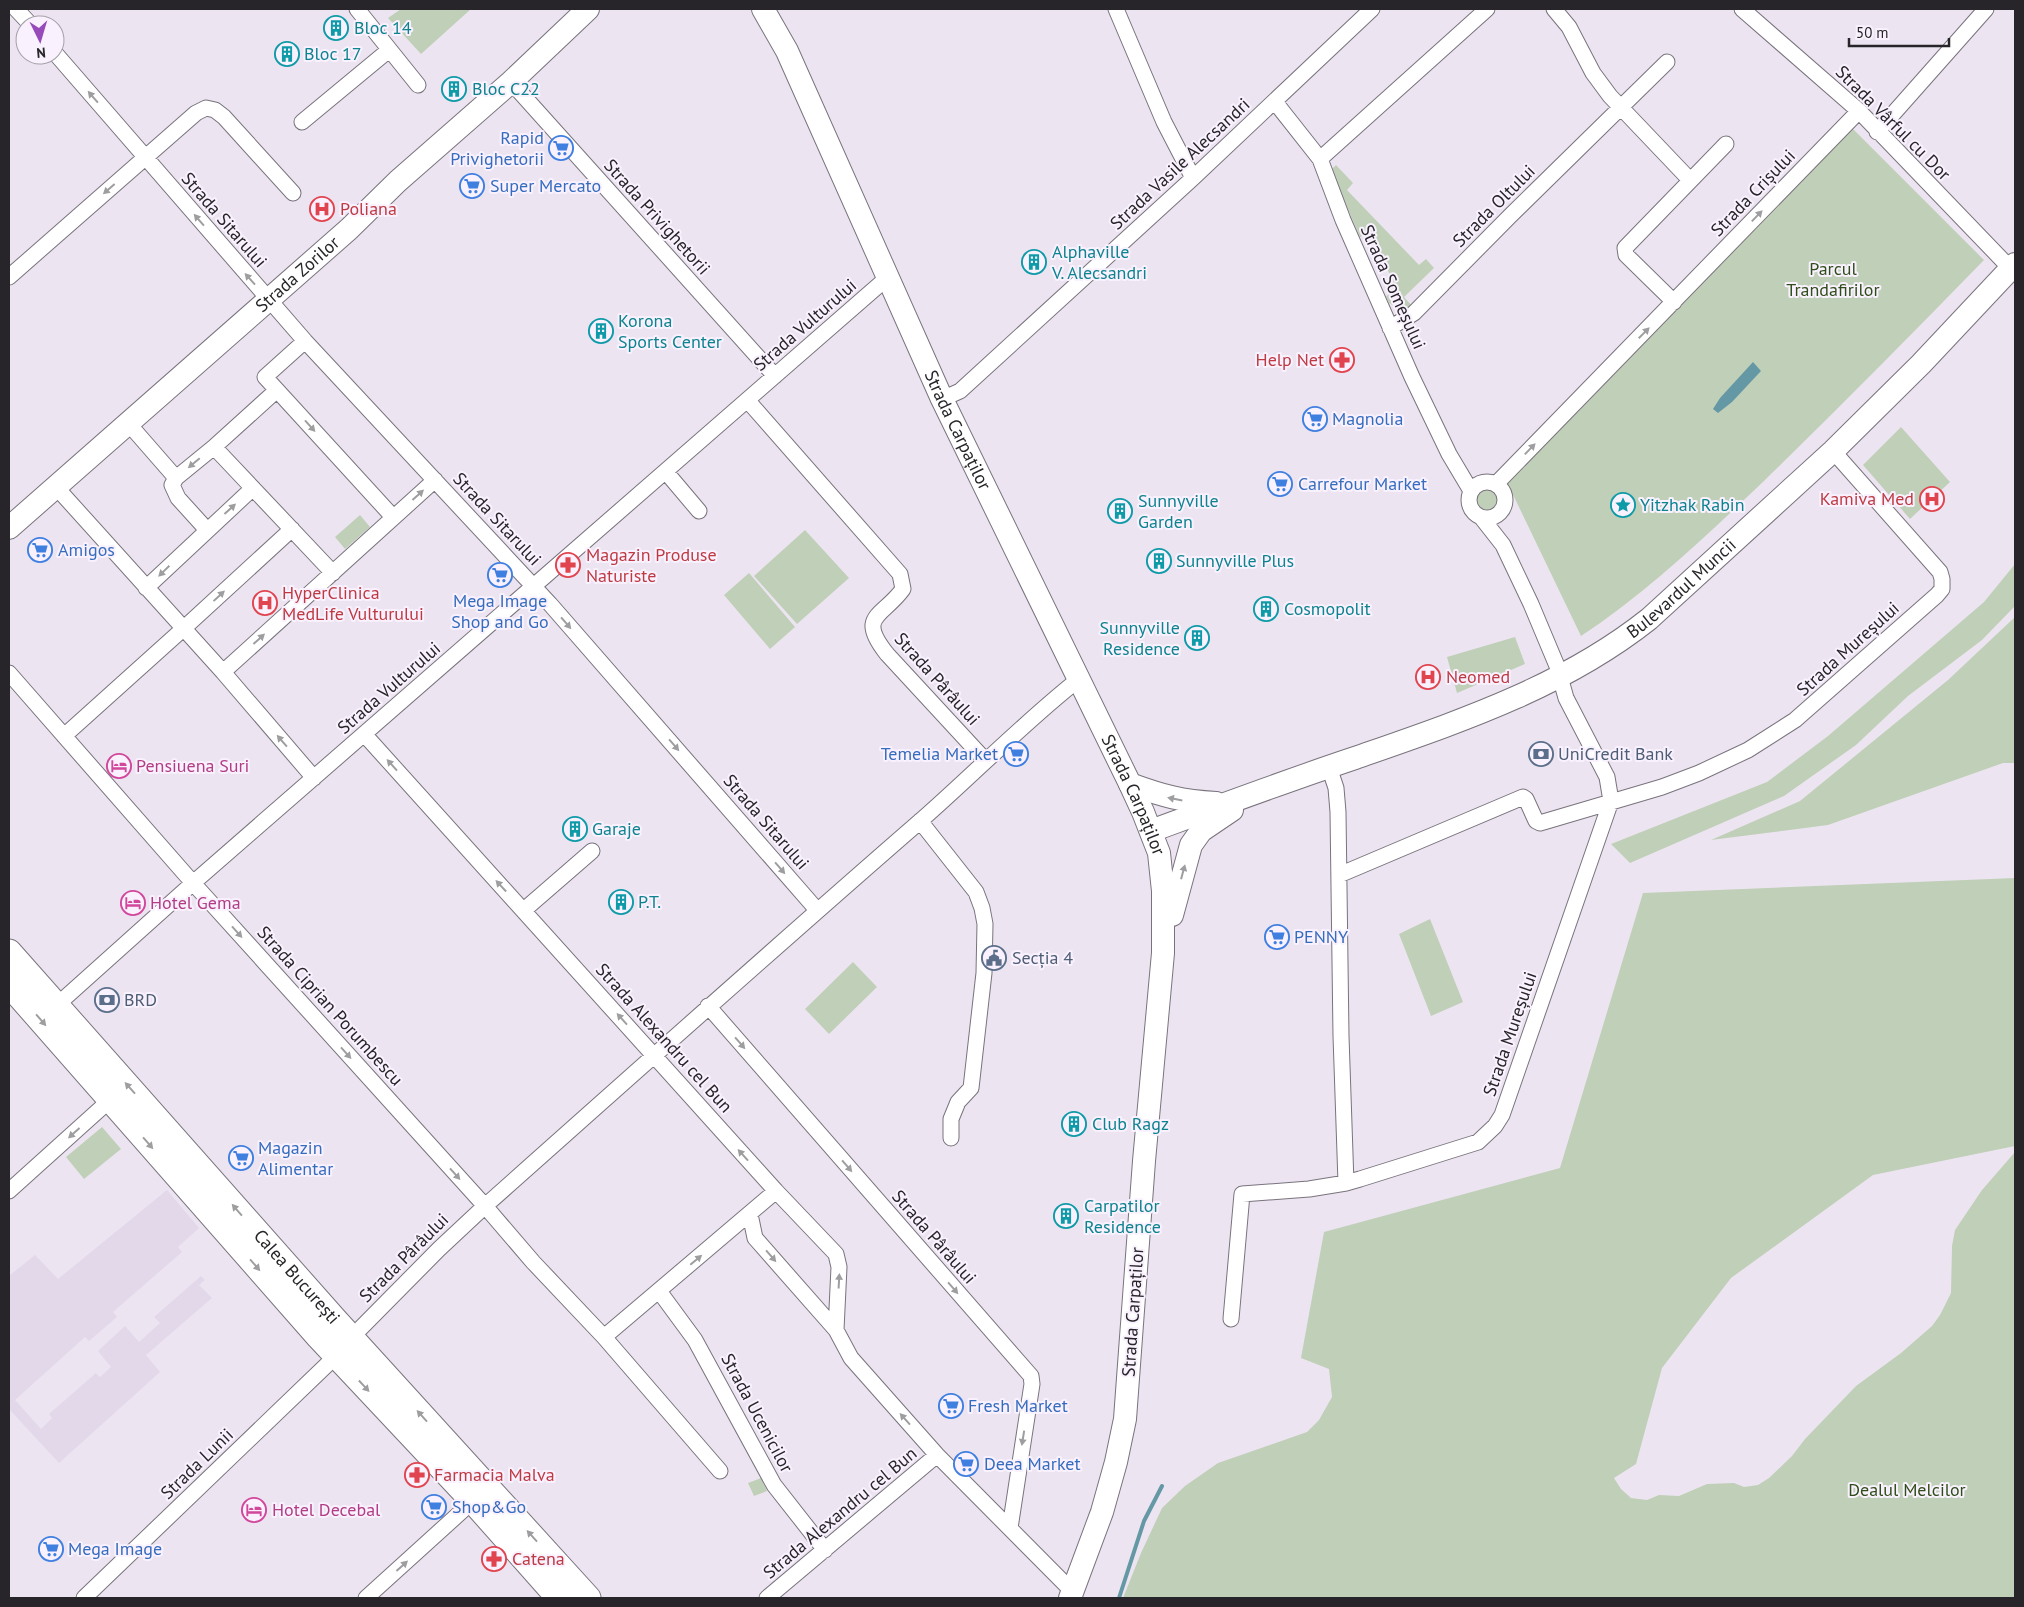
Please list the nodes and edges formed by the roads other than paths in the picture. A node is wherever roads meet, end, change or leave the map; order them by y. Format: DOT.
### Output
graph roads {
  1 [pos="357,9"];
  2 [pos="763,9"];
  3 [pos="776,9"];
  4 [pos="1117,9"];
  5 [pos="1372,9"];
  6 [pos="1487,9"];
  7 [pos="1554,9"];
  8 [pos="1742,9"];
  9 [pos="1986,9"];
  10 [pos="584,11"];
  11 [pos="389,50"];
  12 [pos="787,51"];
  13 [pos="1667,62"];
  14 [pos="65,64"];
  15 [pos="511,82"];
  16 [pos="418,85"];
  17 [pos="1275,102"];
  18 [pos="1621,107"];
  19 [pos="1859,111"];
  20 [pos="302,122"];
  21 [pos="1877,132"];
  22 [pos="1726,144"];
  23 [pos="145,156"];
  24 [pos="1320,159"];
  25 [pos="1193,178"];
  26 [pos="1690,180"];
  27 [pos="293,193"];
  28 [pos="2013,267"];
  29 [pos="9,276"];
  30 [pos="887,278"];
  31 [pos="269,300"];
  32 [pos="1674,302"];
  33 [pos="1390,328"];
  34 [pos="305,341"];
  35 [pos="776,376"];
  36 [pos="277,390"];
  37 [pos="942,399"];
  38 [pos="748,400"];
  39 [pos="128,424"];
  40 [pos="214,447"];
  41 [pos="1834,451"];
  42 [pos="666,472"];
  43 [pos="176,478"];
  44 [pos="434,480"];
  45 [pos="1496,484"];
  46 [pos="56,487"];
  47 [pos="253,488"];
  48 [pos="1472,491"];
  49 [pos="1503,508"];
  50 [pos="699,511"];
  51 [pos="393,517"];
  52 [pos="1481,517"];
  53 [pos="9,528"];
  54 [pos="292,529"];
  55 [pos="207,530"];
  56 [pos="1502,545"];
  57 [pos="333,572"];
  58 [pos="534,586"];
  59 [pos="146,588"];
  60 [pos="184,629"];
  61 [pos="223,672"];
  62 [pos="9,673"];
  63 [pos="1559,678"];
  64 [pos="1078,680"];
  65 [pos="364,734"];
  66 [pos="64,736"];
  67 [pos="985,760"];
  68 [pos="1329,767"];
  69 [pos="314,778"];
  70 [pos="1130,784"];
  71 [pos="1265,788"];
  72 [pos="1611,802"];
  73 [pos="1222,804"];
  74 [pos="920,821"];
  75 [pos="1151,831"];
  76 [pos="592,850"];
  77 [pos="1339,875"];
  78 [pos="193,883"];
  79 [pos="524,910"];
  80 [pos="817,910"];
  81 [pos="9,952"];
  82 [pos="1163,953"];
  83 [pos="9,984"];
  84 [pos="56,1005"];
  85 [pos="708,1006"];
  86 [pos="655,1055"];
  87 [pos="110,1100"];
  88 [pos="951,1138"];
  89 [pos="1346,1184"];
  90 [pos="9,1191"];
  91 [pos="776,1191"];
  92 [pos="485,1206"];
  93 [pos="750,1214"];
  94 [pos="659,1291"];
  95 [pos="1231,1319"];
  96 [pos="836,1330"];
  97 [pos="604,1337"];
  98 [pos="344,1347"];
  99 [pos="937,1456"];
  100 [pos="720,1471"];
  101 [pos="473,1501"];
  102 [pos="1010,1528"];
  103 [pos="825,1550"];
  104 [pos="1072,1595"];
  105 [pos="84,1598"];
  106 [pos="366,1598"];
  107 [pos="559,1598"];
  108 [pos="588,1598"];
  109 [pos="766,1598"];
  1 -- 11 [label="street"];
  2 -- 12 [label="main road, Strada Carpaților"];
  3 -- 12 [label="main road, Strada Carpaților"];
  4 -- 25 [label="street"];
  5 -- 17 [label="street, Strada Vasile Alecsandri"];
  6 -- 24 [label="street"];
  7 -- 18 [label="street"];
  8 -- 19 [label="street, Strada Vârful cu Dor"];
  9 -- 21 [label="street"];
  10 -- 15 [label="main road, Strada Zorilor"];
  11 -- 16 [label="street"];
  11 -- 20 [label="street"];
  12 -- 30 [label="main road, Strada Carpaților"];
  13 -- 18 [label="street, Strada Oltului"];
  23 -- 14 [label="street, Strada Sitarului, one-way"];
  15 -- 31 [label="main road, Strada Zorilor"];
  15 -- 35 [label="street, Strada Privighetorii"];
  17 -- 24 [label="street, Strada Someșului"];
  17 -- 25 [label="street, Strada Vasile Alecsandri"];
  18 -- 26 [label="street"];
  18 -- 33 [label="street, Strada Oltului"];
  19 -- 21 [label="street, Strada Vârful cu Dor"];
  32 -- 19 [label="street, Strada Crișului, one-way"];
  21 -- 28 [label="street, Strada Vârful cu Dor"];
  22 -- 26 [label="street"];
  23 -- 27 [label="street"];
  23 -- 29 [label="street, one-way"];
  31 -- 23 [label="street, Strada Sitarului, one-way"];
  24 -- 33 [label="street, Strada Someșului"];
  25 -- 37 [label="street, Strada Vasile Alecsandri"];
  26 -- 32 [label="street"];
  28 -- 41 [label="main road, Bulevardul Muncii"];
  30 -- 35 [label="street, Strada Vulturului"];
  30 -- 37 [label="main road, Strada Carpaților"];
  31 -- 34 [label="street, Strada Sitarului"];
  31 -- 39 [label="main road, Strada Zorilor"];
  45 -- 32 [label="street, Strada Crișului, one-way"];
  33 -- 48 [label="street, Strada Someșului"];
  34 -- 36 [label="street"];
  34 -- 44 [label="street, Strada Sitarului"];
  35 -- 38 [label="street, Strada Vulturului"];
  36 -- 40 [label="street"];
  36 -- 51 [label="street, one-way"];
  37 -- 64 [label="main road, Strada Carpaților"];
  38 -- 42 [label="street, Strada Vulturului"];
  38 -- 67 [label="street, Strada Pârâului"];
  39 -- 43 [label="street"];
  39 -- 46 [label="main road, Strada Zorilor"];
  40 -- 43 [label="street, one-way"];
  40 -- 47 [label="street"];
  41 -- 63 [label="main road, Bulevardul Muncii"];
  41 -- 72 [label="street, Strada Mureșului"];
  42 -- 50 [label="street"];
  42 -- 58 [label="street, Strada Vulturului"];
  43 -- 55 [label="street"];
  51 -- 44 [label="street, one-way"];
  44 -- 58 [label="street, Strada Sitarului"];
  45 -- 48 [label="street"];
  45 -- 49 [label="street, Strada Someșului"];
  46 -- 53 [label="main road, Strada Zorilor"];
  46 -- 59 [label="street"];
  47 -- 54 [label="street"];
  55 -- 47 [label="street, one-way"];
  48 -- 52 [label="street, Strada Someșului"];
  49 -- 52 [label="street"];
  49 -- 56 [label="street, Strada Someșului"];
  51 -- 57 [label="street"];
  52 -- 56 [label="street, Strada Someșului"];
  54 -- 57 [label="street"];
  60 -- 54 [label="street, one-way"];
  55 -- 59 [label="street, one-way"];
  56 -- 63 [label="street, Strada Someșului"];
  61 -- 57 [label="street, one-way"];
  58 -- 65 [label="street, Strada Vulturului"];
  58 -- 80 [label="street, Strada Sitarului, one-way"];
  59 -- 60 [label="street"];
  60 -- 61 [label="street"];
  60 -- 66 [label="street"];
  69 -- 61 [label="street, one-way"];
  62 -- 66 [label="street, Strada Ciprian Porumbescu"];
  63 -- 68 [label="main road, Bulevardul Muncii"];
  63 -- 72 [label="street, Strada Mureșului"];
  64 -- 67 [label="street, Strada Pârâului"];
  64 -- 70 [label="main road, Strada Carpaților"];
  65 -- 69 [label="street, Strada Vulturului"];
  79 -- 65 [label="street, Strada Alexandru cel Bun, one-way"];
  66 -- 78 [label="street, Strada Ciprian Porumbescu"];
  67 -- 74 [label="street, Strada Pârâului"];
  68 -- 71 [label="main road, Bulevardul Muncii"];
  68 -- 77 [label="street"];
  69 -- 78 [label="street, Strada Vulturului"];
  73 -- 70 [label="main road, Bulevardul Muncii, one-way"];
  70 -- 75 [label="main road, Strada Carpaților"];
  71 -- 73 [label="main road, Bulevardul Muncii"];
  82 -- 71 [label="main road, Bulevardul Muncii, one-way"];
  72 -- 77 [label="street, Strada Mureșului"];
  72 -- 89 [label="street, Strada Mureșului"];
  73 -- 75 [label="main road, Bulevardul Muncii"];
  74 -- 80 [label="street, Strada Pârâului"];
  74 -- 88 [label="street"];
  75 -- 82 [label="main road, Strada Carpaților"];
  76 -- 79 [label="street"];
  77 -- 89 [label="street"];
  78 -- 84 [label="street, Strada Vulturului"];
  78 -- 92 [label="street, Strada Ciprian Porumbescu, one-way"];
  86 -- 79 [label="street, Strada Alexandru cel Bun, one-way"];
  80 -- 85 [label="street, Strada Pârâului"];
  81 -- 84 [label="main road, Calea București"];
  82 -- 104 [label="main road, Strada Carpaților"];
  83 -- 87 [label="main road, Calea București, one-way"];
  98 -- 84 [label="main road, Calea București, one-way"];
  85 -- 86 [label="street, Strada Pârâului"];
  85 -- 102 [label="street, Strada Pârâului, one-way"];
  91 -- 86 [label="street, Strada Alexandru cel Bun, one-way"];
  86 -- 92 [label="street, Strada Pârâului"];
  87 -- 90 [label="street, one-way"];
  87 -- 98 [label="main road, Calea București, one-way"];
  89 -- 95 [label="street, Strada Mureșului"];
  91 -- 93 [label="street"];
  96 -- 91 [label="street, Strada Alexandru cel Bun, one-way"];
  92 -- 97 [label="street"];
  92 -- 98 [label="street, Strada Pârâului"];
  94 -- 93 [label="street, one-way"];
  93 -- 96 [label="street, Strada Alexandru cel Bun, one-way"];
  94 -- 97 [label="street"];
  94 -- 103 [label="street, Strada Ucenicilor"];
  99 -- 96 [label="street, Strada Alexandru cel Bun, one-way"];
  97 -- 100 [label="street"];
  98 -- 101 [label="main road, Calea București, one-way"];
  98 -- 105 [label="street, Strada Lunii"];
  108 -- 98 [label="main road, Calea București, one-way"];
  99 -- 102 [label="street, Strada Alexandru cel Bun"];
  99 -- 103 [label="street, Strada Alexandru cel Bun"];
  106 -- 101 [label="street, one-way"];
  101 -- 107 [label="main road, Calea București"];
  102 -- 104 [label="street, Strada Alexandru cel Bun"];
  103 -- 109 [label="street, Strada Alexandru cel Bun"];
}
